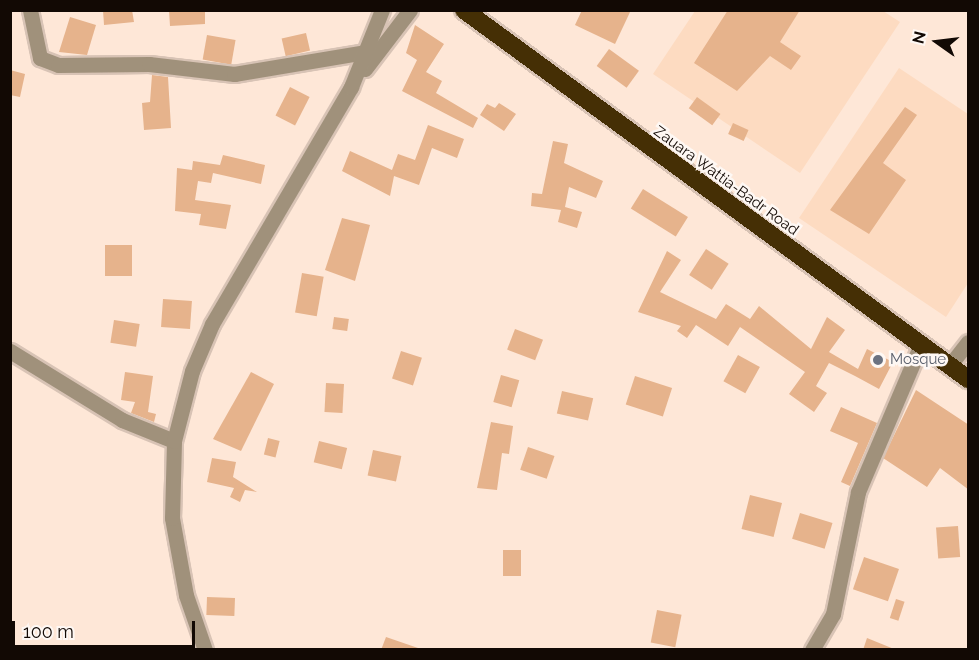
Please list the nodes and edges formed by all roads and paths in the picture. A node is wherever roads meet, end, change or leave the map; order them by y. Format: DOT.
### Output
graph roads {
  1 [pos="30,10"];
  2 [pos="382,10"];
  3 [pos="410,10"];
  4 [pos="464,10"];
  5 [pos="366,52"];
  6 [pos="351,87"];
  7 [pos="969,342"];
  8 [pos="921,344"];
  9 [pos="10,351"];
  10 [pos="950,365"];
  11 [pos="969,379"];
  12 [pos="174,441"];
  13 [pos="205,650"];
  14 [pos="812,650"];
  1 -- 5 [label="street"];
  2 -- 5 [label="street"];
  3 -- 6 [label="street"];
  4 -- 8 [label="highway, Zauara Wattia-Badr Road"];
  5 -- 6 [label="street"];
  6 -- 12 [label="street"];
  7 -- 10 [label="street"];
  8 -- 10 [label="highway, Zauara Wattia-Badr Road"];
  8 -- 14 [label="street"];
  9 -- 12 [label="street"];
  10 -- 11 [label="highway, Zauara Wattia-Badr Road"];
  12 -- 13 [label="street"];
}
